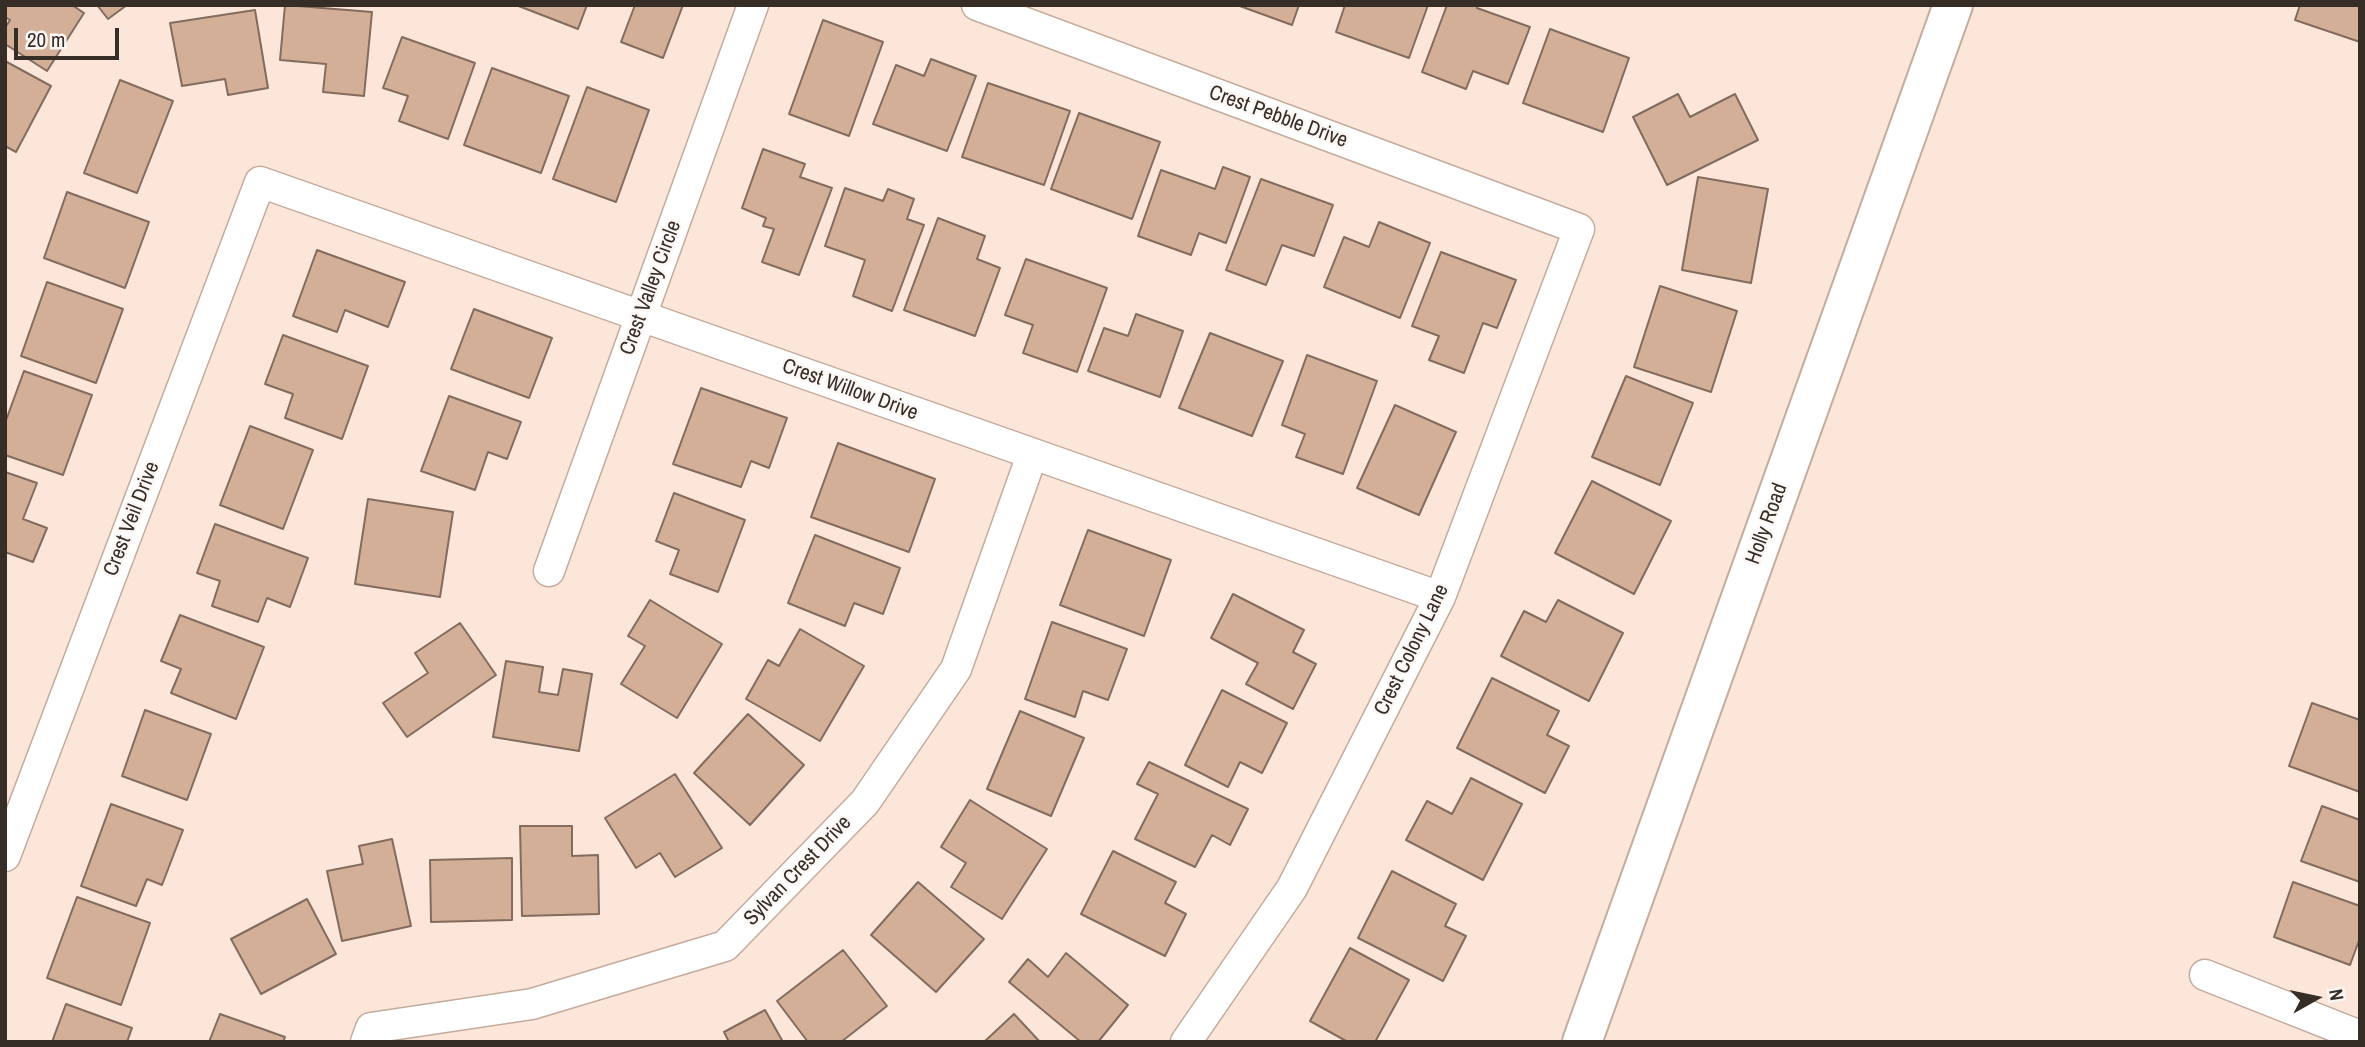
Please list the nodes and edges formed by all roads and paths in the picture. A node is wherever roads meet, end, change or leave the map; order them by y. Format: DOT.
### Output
graph roads {
  1 [pos="753,5"];
  2 [pos="977,5"];
  3 [pos="1953,5"];
  4 [pos="260,182"];
  5 [pos="1579,229"];
  6 [pos="642,314"];
  7 [pos="1032,456"];
  8 [pos="549,571"];
  9 [pos="1440,597"];
  10 [pos="5,856"];
  11 [pos="2204,975"];
  12 [pos="2360,1036"];
  13 [pos="366,1042"];
  14 [pos="1186,1042"];
  15 [pos="1582,1042"];
  1 -- 6 [label="street, Crest Valley Circle"];
  2 -- 5 [label="street, Crest Pebble Drive"];
  3 -- 15 [label="main road, Holly Road"];
  4 -- 6 [label="street, Crest Willow Drive"];
  4 -- 10 [label="street, Crest Veil Drive"];
  5 -- 9 [label="street, Crest Colony Lane"];
  6 -- 7 [label="street, Crest Willow Drive"];
  6 -- 8 [label="street, Crest Valley Circle"];
  7 -- 9 [label="street, Crest Willow Drive"];
  7 -- 13 [label="street, Sylvan Crest Drive"];
  9 -- 14 [label="street, Crest Colony Lane"];
  11 -- 12 [label="street"];
}
